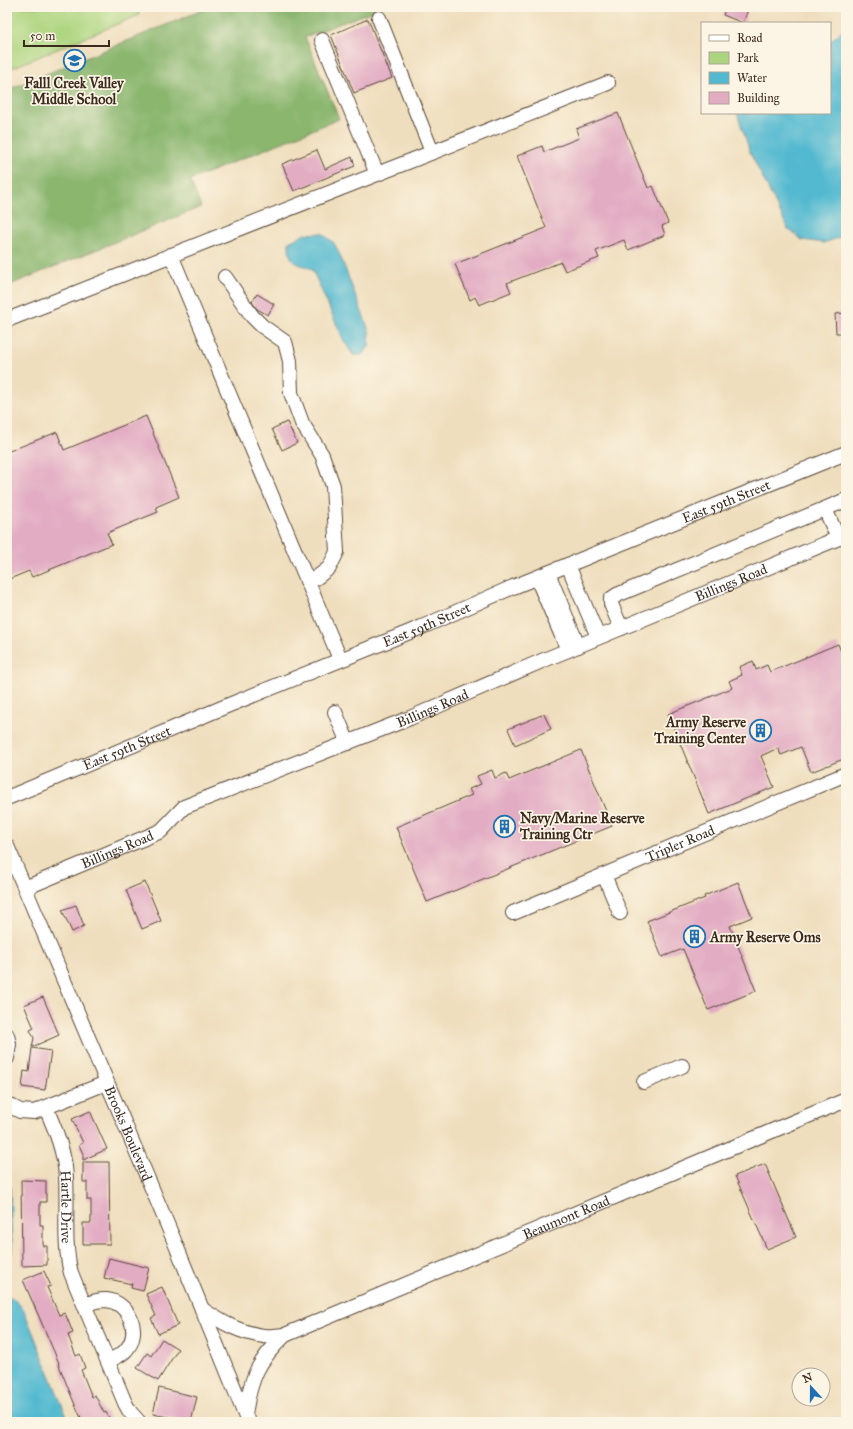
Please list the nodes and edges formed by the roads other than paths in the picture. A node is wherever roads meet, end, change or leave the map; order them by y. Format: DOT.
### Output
graph roads {
  1 [pos="379,18"];
  2 [pos="322,40"];
  3 [pos="608,83"];
  4 [pos="432,152"];
  5 [pos="376,174"];
  6 [pos="171,255"];
  7 [pos="225,277"];
  8 [pos="7,320"];
  9 [pos="846,453"];
  10 [pos="846,500"];
  11 [pos="825,509"];
  12 [pos="842,536"];
  13 [pos="568,566"];
  14 [pos="543,576"];
  15 [pos="307,581"];
  16 [pos="621,628"];
  17 [pos="598,637"];
  18 [pos="573,648"];
  19 [pos="340,659"];
  20 [pos="335,712"];
  21 [pos="348,743"];
  22 [pos="846,774"];
  23 [pos="7,798"];
  24 [pos="7,846"];
  25 [pos="604,875"];
  26 [pos="24,888"];
  27 [pos="620,912"];
  28 [pos="513,913"];
  29 [pos="7,1035"];
  30 [pos="7,1058"];
  31 [pos="682,1066"];
  32 [pos="644,1082"];
  33 [pos="106,1083"];
  34 [pos="846,1100"];
  35 [pos="7,1104"];
  36 [pos="46,1108"];
  37 [pos="85,1305"];
  38 [pos="202,1309"];
  39 [pos="285,1335"];
  40 [pos="108,1361"];
  41 [pos="246,1418"];
  42 [pos="140,1422"];
  1 -- 4 [label="street"];
  2 -- 5 [label="street"];
  3 -- 4 [label="street"];
  4 -- 5 [label="street"];
  5 -- 6 [label="street"];
  6 -- 8 [label="street"];
  6 -- 15 [label="street"];
  7 -- 15 [label="street"];
  9 -- 13 [label="street, East 59th Street"];
  10 -- 11 [label="street"];
  11 -- 12 [label="street"];
  11 -- 16 [label="street"];
  12 -- 16 [label="street, Billings Road"];
  13 -- 14 [label="street, East 59th Street"];
  13 -- 17 [label="street"];
  14 -- 18 [label="street"];
  14 -- 19 [label="street, East 59th Street"];
  15 -- 19 [label="street"];
  16 -- 17 [label="street, Billings Road"];
  17 -- 18 [label="street, Billings Road"];
  18 -- 21 [label="street, Billings Road"];
  19 -- 23 [label="street, East 59th Street"];
  20 -- 21 [label="street"];
  21 -- 26 [label="street, Billings Road"];
  22 -- 25 [label="street, Tripler Road"];
  24 -- 26 [label="street, Brooks Boulevard"];
  25 -- 27 [label="street"];
  25 -- 28 [label="street, Tripler Road"];
  26 -- 33 [label="street, Brooks Boulevard"];
  29 -- 30 [label="street"];
  31 -- 32 [label="street"];
  33 -- 36 [label="street"];
  33 -- 38 [label="street, Brooks Boulevard"];
  34 -- 39 [label="street, Beaumont Road"];
  35 -- 36 [label="street"];
  36 -- 37 [label="street, Hartle Drive"];
  37 -- 40 [label="street, Hartle Drive"];
  37 -- 40 [label="street"];
  38 -- 39 [label="street, Beaumont Road"];
  38 -- 41 [label="street, Brooks Boulevard"];
  39 -- 41 [label="street, Beaumont Road"];
  40 -- 42 [label="street, Hartle Drive"];
}
